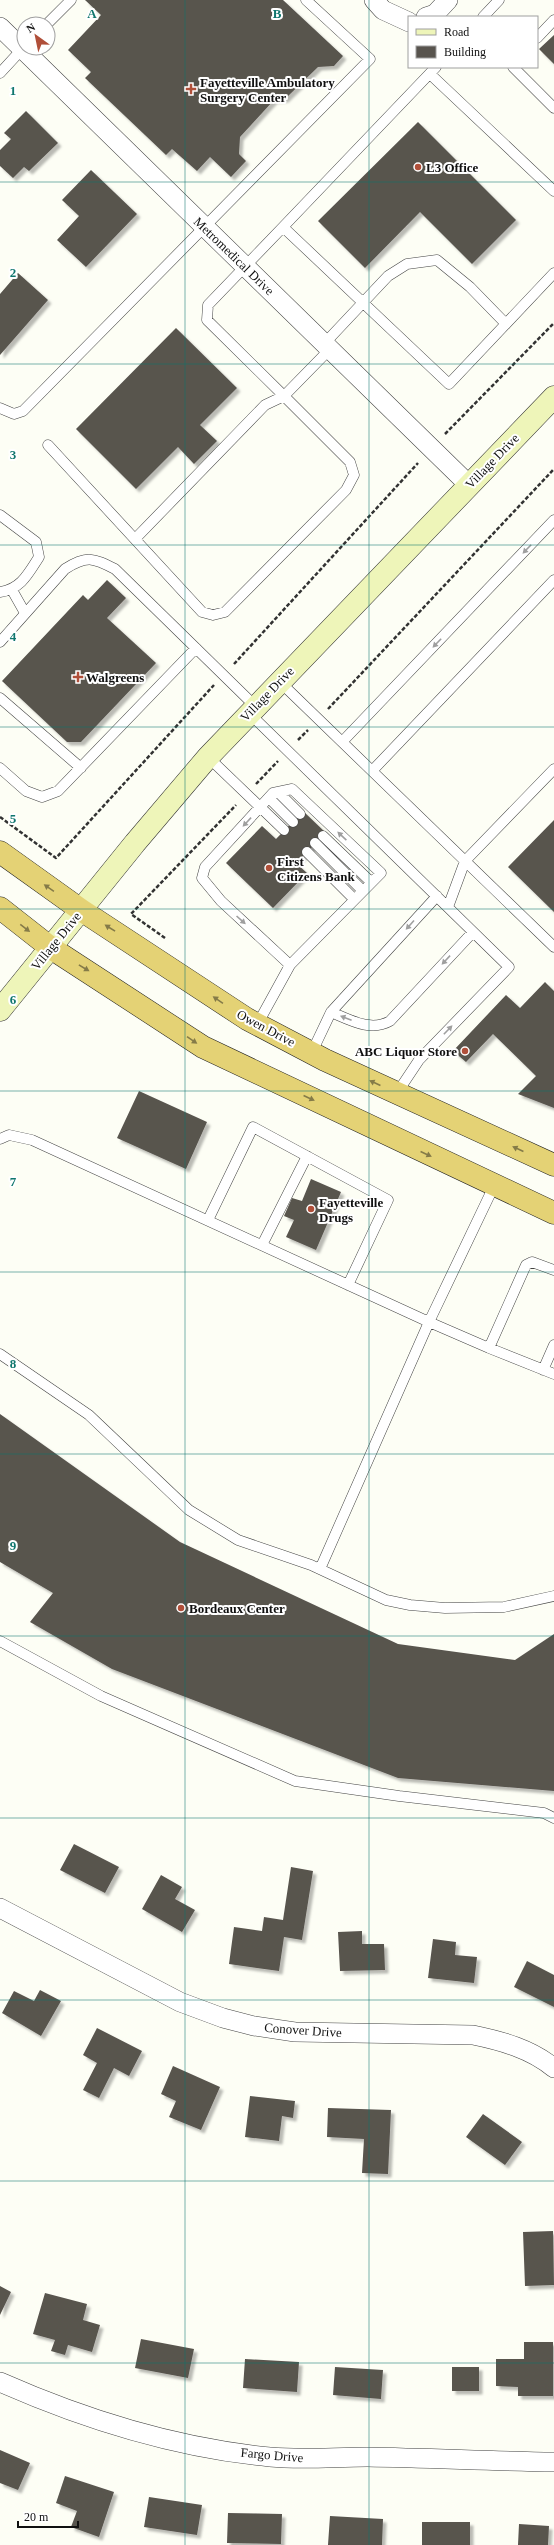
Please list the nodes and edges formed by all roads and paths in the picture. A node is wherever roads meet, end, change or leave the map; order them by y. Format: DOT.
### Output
graph roads {
  1 [pos="71,0"];
  2 [pos="306,0"];
  3 [pos="374,0"];
  4 [pos="448,0"];
  5 [pos="499,0"];
  6 [pos="55,16"];
  7 [pos="429,16"];
  8 [pos="484,16"];
  9 [pos="554,20"];
  10 [pos="408,22"];
  11 [pos="0,27"];
  12 [pos="538,37"];
  13 [pos="16,42"];
  14 [pos="16,56"];
  15 [pos="31,56"];
  16 [pos="514,68"];
  17 [pos="433,71"];
  18 [pos="0,73"];
  19 [pos="554,108"];
  20 [pos="554,191"];
  21 [pos="204,227"];
  22 [pos="283,228"];
  23 [pos="246,267"];
  24 [pos="554,273"];
  25 [pos="363,303"];
  26 [pos="554,323"];
  27 [pos="506,324"];
  28 [pos="327,346"];
  29 [pos="284,396"];
  30 [pos="554,397"];
  31 [pos="0,408"];
  32 [pos="48,445"];
  33 [pos="431,448"];
  34 [pos="554,469"];
  35 [pos="469,485"];
  36 [pos="0,515"];
  37 [pos="554,520"];
  38 [pos="135,539"];
  39 [pos="554,580"];
  40 [pos="12,590"];
  41 [pos="0,592"];
  42 [pos="25,613"];
  43 [pos="0,642"];
  44 [pos="196,648"];
  45 [pos="224,675"];
  46 [pos="279,681"];
  47 [pos="0,698"];
  48 [pos="252,709"];
  49 [pos="318,719"];
  50 [pos="342,742"];
  51 [pos="288,751"];
  52 [pos="208,757"];
  53 [pos="0,768"];
  54 [pos="81,768"];
  55 [pos="554,769"];
  56 [pos="372,771"];
  57 [pos="278,792"];
  58 [pos="247,793"];
  59 [pos="268,798"];
  60 [pos="261,806"];
  61 [pos="300,814"];
  62 [pos="0,817"];
  63 [pos="292,822"];
  64 [pos="284,830"];
  65 [pos="0,852"];
  66 [pos="307,852"];
  67 [pos="465,861"];
  68 [pos="371,882"];
  69 [pos="363,891"];
  70 [pos="436,896"];
  71 [pos="354,899"];
  72 [pos="448,907"];
  73 [pos="0,908"];
  74 [pos="81,910"];
  75 [pos="131,914"];
  76 [pos="473,932"];
  77 [pos="554,947"];
  78 [pos="50,948"];
  79 [pos="290,965"];
  80 [pos="0,1010"];
  81 [pos="331,1012"];
  82 [pos="258,1025"];
  83 [pos="312,1052"];
  84 [pos="397,1093"];
  85 [pos="0,1139"];
  86 [pos="307,1156"];
  87 [pos="554,1165"];
  88 [pos="494,1186"];
  89 [pos="554,1212"];
  90 [pos="208,1220"];
  91 [pos="262,1245"];
  92 [pos="554,1270"];
  93 [pos="348,1284"];
  94 [pos="429,1322"];
  95 [pos="554,1345"];
  96 [pos="489,1348"];
  97 [pos="0,1354"];
  98 [pos="543,1370"];
  99 [pos="554,1374"];
  100 [pos="320,1569"];
  101 [pos="554,1596"];
  102 [pos="0,1641"];
  103 [pos="554,1818"];
  104 [pos="0,1908"];
  105 [pos="554,2068"];
  106 [pos="0,2382"];
  107 [pos="554,2462"];
  1 -- 6 [label="lane"];
  2 -- 21 [label="lane"];
  3 -- 10 [label="street"];
  4 -- 7 [label="street"];
  5 -- 8 [label="lane"];
  9 -- 12 [label="lane"];
  11 -- 13 [label="street, Metromedical Drive"];
  14 -- 18 [label="lane"];
  15 -- 21 [label="street, Metromedical Drive"];
  16 -- 19 [label="lane"];
  17 -- 20 [label="lane"];
  17 -- 22 [label="lane"];
  21 -- 23 [label="street, Metromedical Drive"];
  21 -- 31 [label="lane"];
  22 -- 23 [label="lane"];
  22 -- 25 [label="lane"];
  23 -- 28 [label="street, Metromedical Drive"];
  23 -- 29 [label="lane"];
  24 -- 27 [label="lane"];
  25 -- 27 [label="lane"];
  25 -- 27 [label="lane"];
  25 -- 28 [label="lane"];
  26 -- 33 [label="path"];
  28 -- 29 [label="lane"];
  28 -- 33 [label="street, Metromedical Drive"];
  29 -- 38 [label="lane"];
  29 -- 38 [label="lane"];
  30 -- 35 [label="main road, Village Drive"];
  32 -- 38 [label="lane"];
  33 -- 35 [label="street, Metromedical Drive"];
  33 -- 45 [label="path"];
  34 -- 49 [label="path"];
  35 -- 46 [label="main road, Village Drive"];
  36 -- 40 [label="lane"];
  37 -- 50 [label="lane, one-way"];
  39 -- 56 [label="lane"];
  40 -- 41 [label="lane"];
  40 -- 42 [label="lane"];
  42 -- 43 [label="lane"];
  42 -- 44 [label="lane"];
  44 -- 45 [label="lane"];
  44 -- 54 [label="lane"];
  45 -- 48 [label="lane"];
  45 -- 62 [label="path"];
  46 -- 48 [label="main road, Village Drive"];
  46 -- 49 [label="lane"];
  47 -- 54 [label="lane"];
  48 -- 51 [label="lane"];
  48 -- 52 [label="main road, Village Drive"];
  49 -- 50 [label="lane"];
  49 -- 51 [label="path"];
  50 -- 56 [label="lane"];
  51 -- 58 [label="path"];
  51 -- 70 [label="lane"];
  52 -- 58 [label="lane"];
  52 -- 74 [label="main road, Village Drive"];
  53 -- 54 [label="lane"];
  55 -- 67 [label="lane"];
  56 -- 67 [label="lane"];
  57 -- 59 [label="lane"];
  57 -- 61 [label="lane"];
  68 -- 57 [label="lane, one-way"];
  58 -- 60 [label="lane"];
  58 -- 75 [label="path"];
  59 -- 60 [label="lane"];
  59 -- 63 [label="lane"];
  60 -- 64 [label="lane"];
  60 -- 79 [label="lane, one-way"];
  74 -- 65 [label="highway, Owen Drive, one-way"];
  66 -- 71 [label="lane"];
  67 -- 72 [label="lane"];
  67 -- 77 [label="lane"];
  68 -- 69 [label="lane"];
  68 -- 69 [label="lane"];
  69 -- 71 [label="lane"];
  70 -- 72 [label="lane"];
  70 -- 81 [label="lane, one-way"];
  71 -- 79 [label="lane"];
  72 -- 76 [label="lane"];
  73 -- 78 [label="highway, one-way"];
  74 -- 78 [label="main road, Village Drive"];
  82 -- 74 [label="highway, Owen Drive, one-way"];
  76 -- 81 [label="lane, one-way"];
  84 -- 76 [label="lane, one-way"];
  78 -- 80 [label="main road, Village Drive"];
  78 -- 88 [label="highway, one-way"];
  79 -- 82 [label="lane"];
  81 -- 83 [label="lane"];
  82 -- 83 [label="highway, Owen Drive"];
  84 -- 83 [label="highway, Owen Drive, one-way"];
  87 -- 84 [label="highway, Owen Drive, one-way"];
  85 -- 90 [label="lane"];
  86 -- 90 [label="lane"];
  86 -- 91 [label="lane"];
  86 -- 93 [label="lane"];
  88 -- 89 [label="highway"];
  88 -- 94 [label="lane"];
  90 -- 91 [label="lane"];
  91 -- 93 [label="lane"];
  92 -- 96 [label="lane"];
  93 -- 94 [label="lane"];
  94 -- 96 [label="lane"];
  94 -- 100 [label="lane"];
  95 -- 98 [label="lane"];
  96 -- 98 [label="lane"];
  97 -- 100 [label="lane"];
  98 -- 99 [label="lane"];
  100 -- 101 [label="lane"];
  102 -- 103 [label="lane"];
  104 -- 105 [label="street, Conover Drive"];
  106 -- 107 [label="street, Fargo Drive"];
}
